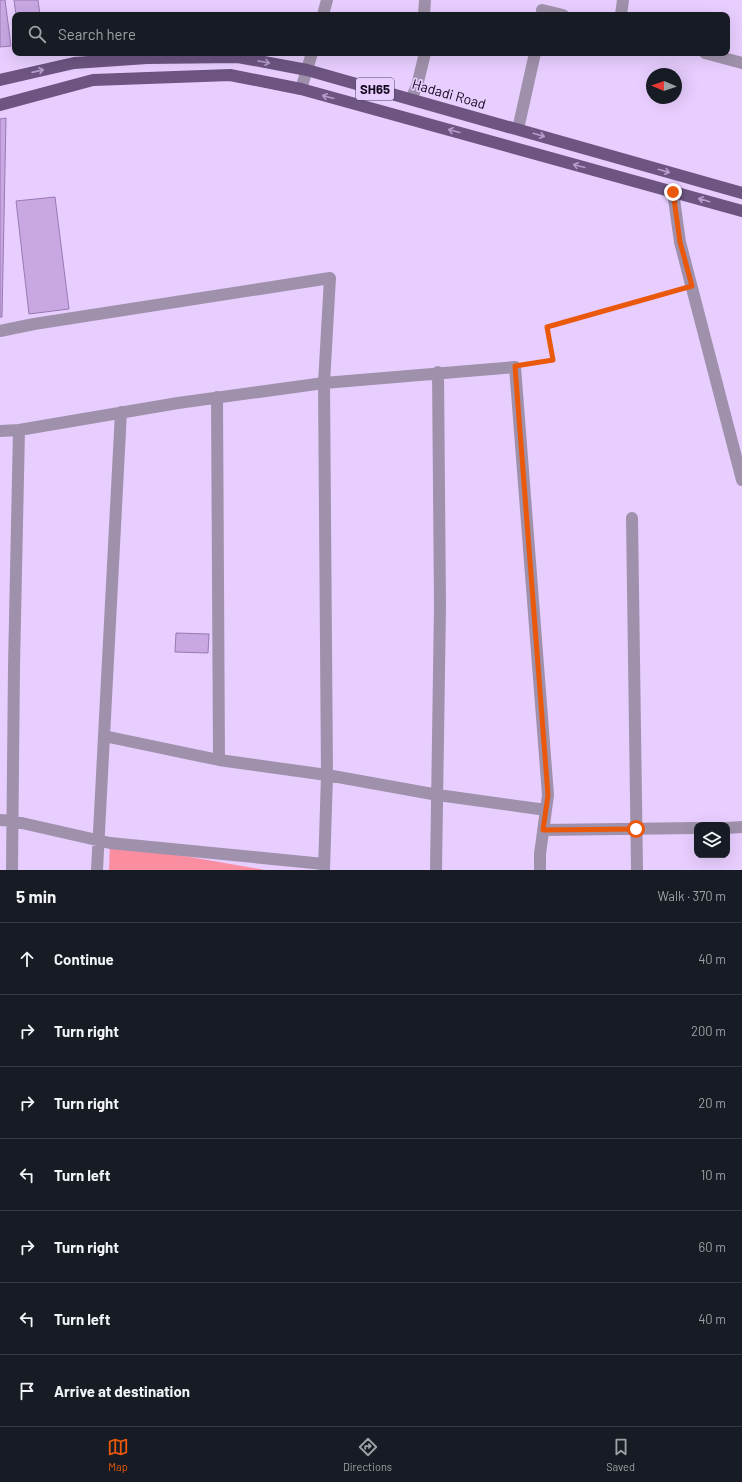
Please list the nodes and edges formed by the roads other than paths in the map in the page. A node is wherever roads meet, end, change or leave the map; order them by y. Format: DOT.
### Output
graph roads {
  1 [pos="327,0"];
  2 [pos="425,0"];
  3 [pos="623,0"];
  4 [pos="542,8"];
  5 [pos="324,12"];
  6 [pos="424,12"];
  7 [pos="554,12"];
  8 [pos="621,12"];
  9 [pos="311,56"];
  10 [pos="424,56"];
  11 [pos="534,56"];
  12 [pos="716,56"];
  13 [pos="742,63"];
  14 [pos="307,70"];
  15 [pos="0,80"];
  16 [pos="301,89"];
  17 [pos="411,99"];
  18 [pos="0,105"];
  19 [pos="518,129"];
  20 [pos="673,192"];
  21 [pos="742,193"];
  22 [pos="742,211"];
  23 [pos="0,331"];
  24 [pos="438,372"];
  25 [pos="324,383"];
  26 [pos="217,397"];
  27 [pos="121,412"];
  28 [pos="19,430"];
  29 [pos="0,431"];
  30 [pos="742,480"];
  31 [pos="632,518"];
  32 [pos="104,736"];
  33 [pos="220,760"];
  34 [pos="327,775"];
  35 [pos="438,795"];
  36 [pos="546,810"];
  37 [pos="0,820"];
  38 [pos="13,821"];
  39 [pos="742,827"];
  40 [pos="694,828"];
  41 [pos="730,828"];
  42 [pos="636,829"];
  43 [pos="543,830"];
  44 [pos="98,841"];
  45 [pos="324,867"];
  46 [pos="12,870"];
  47 [pos="97,870"];
  48 [pos="436,870"];
  49 [pos="540,870"];
  50 [pos="636,870"];
  1 -- 5 [label="street"];
  2 -- 6 [label="street"];
  3 -- 8 [label="street"];
  4 -- 7 [label="street"];
  9 -- 14 [label="street"];
  10 -- 17 [label="street"];
  11 -- 19 [label="street"];
  12 -- 13 [label="street"];
  15 -- 14 [label="main road, Hadadi Road / SH65, one-way"];
  14 -- 16 [label="street"];
  14 -- 17 [label="main road, Hadadi Road / SH65"];
  16 -- 18 [label="main road"];
  20 -- 16 [label="main road, one-way"];
  17 -- 19 [label="main road, Hadadi Road / SH65"];
  19 -- 21 [label="main road, Hadadi Road / SH65, one-way"];
  22 -- 20 [label="main road, one-way"];
  20 -- 30 [label="street"];
  23 -- 25 [label="street"];
  24 -- 25 [label="street"];
  24 -- 35 [label="street"];
  24 -- 36 [label="street"];
  25 -- 26 [label="street"];
  25 -- 34 [label="street"];
  26 -- 27 [label="street"];
  26 -- 33 [label="street"];
  27 -- 28 [label="street"];
  27 -- 32 [label="street"];
  28 -- 29 [label="street"];
  28 -- 38 [label="street"];
  31 -- 42 [label="street"];
  32 -- 33 [label="street"];
  32 -- 44 [label="street"];
  33 -- 34 [label="street"];
  34 -- 35 [label="street"];
  34 -- 45 [label="street"];
  35 -- 36 [label="street"];
  35 -- 48 [label="street"];
  36 -- 43 [label="street"];
  37 -- 38 [label="street"];
  38 -- 44 [label="street"];
  38 -- 46 [label="street"];
  39 -- 41 [label="street"];
  40 -- 42 [label="street"];
  42 -- 43 [label="street"];
  42 -- 50 [label="street"];
  43 -- 49 [label="street"];
  44 -- 45 [label="street"];
  44 -- 47 [label="street"];
}
